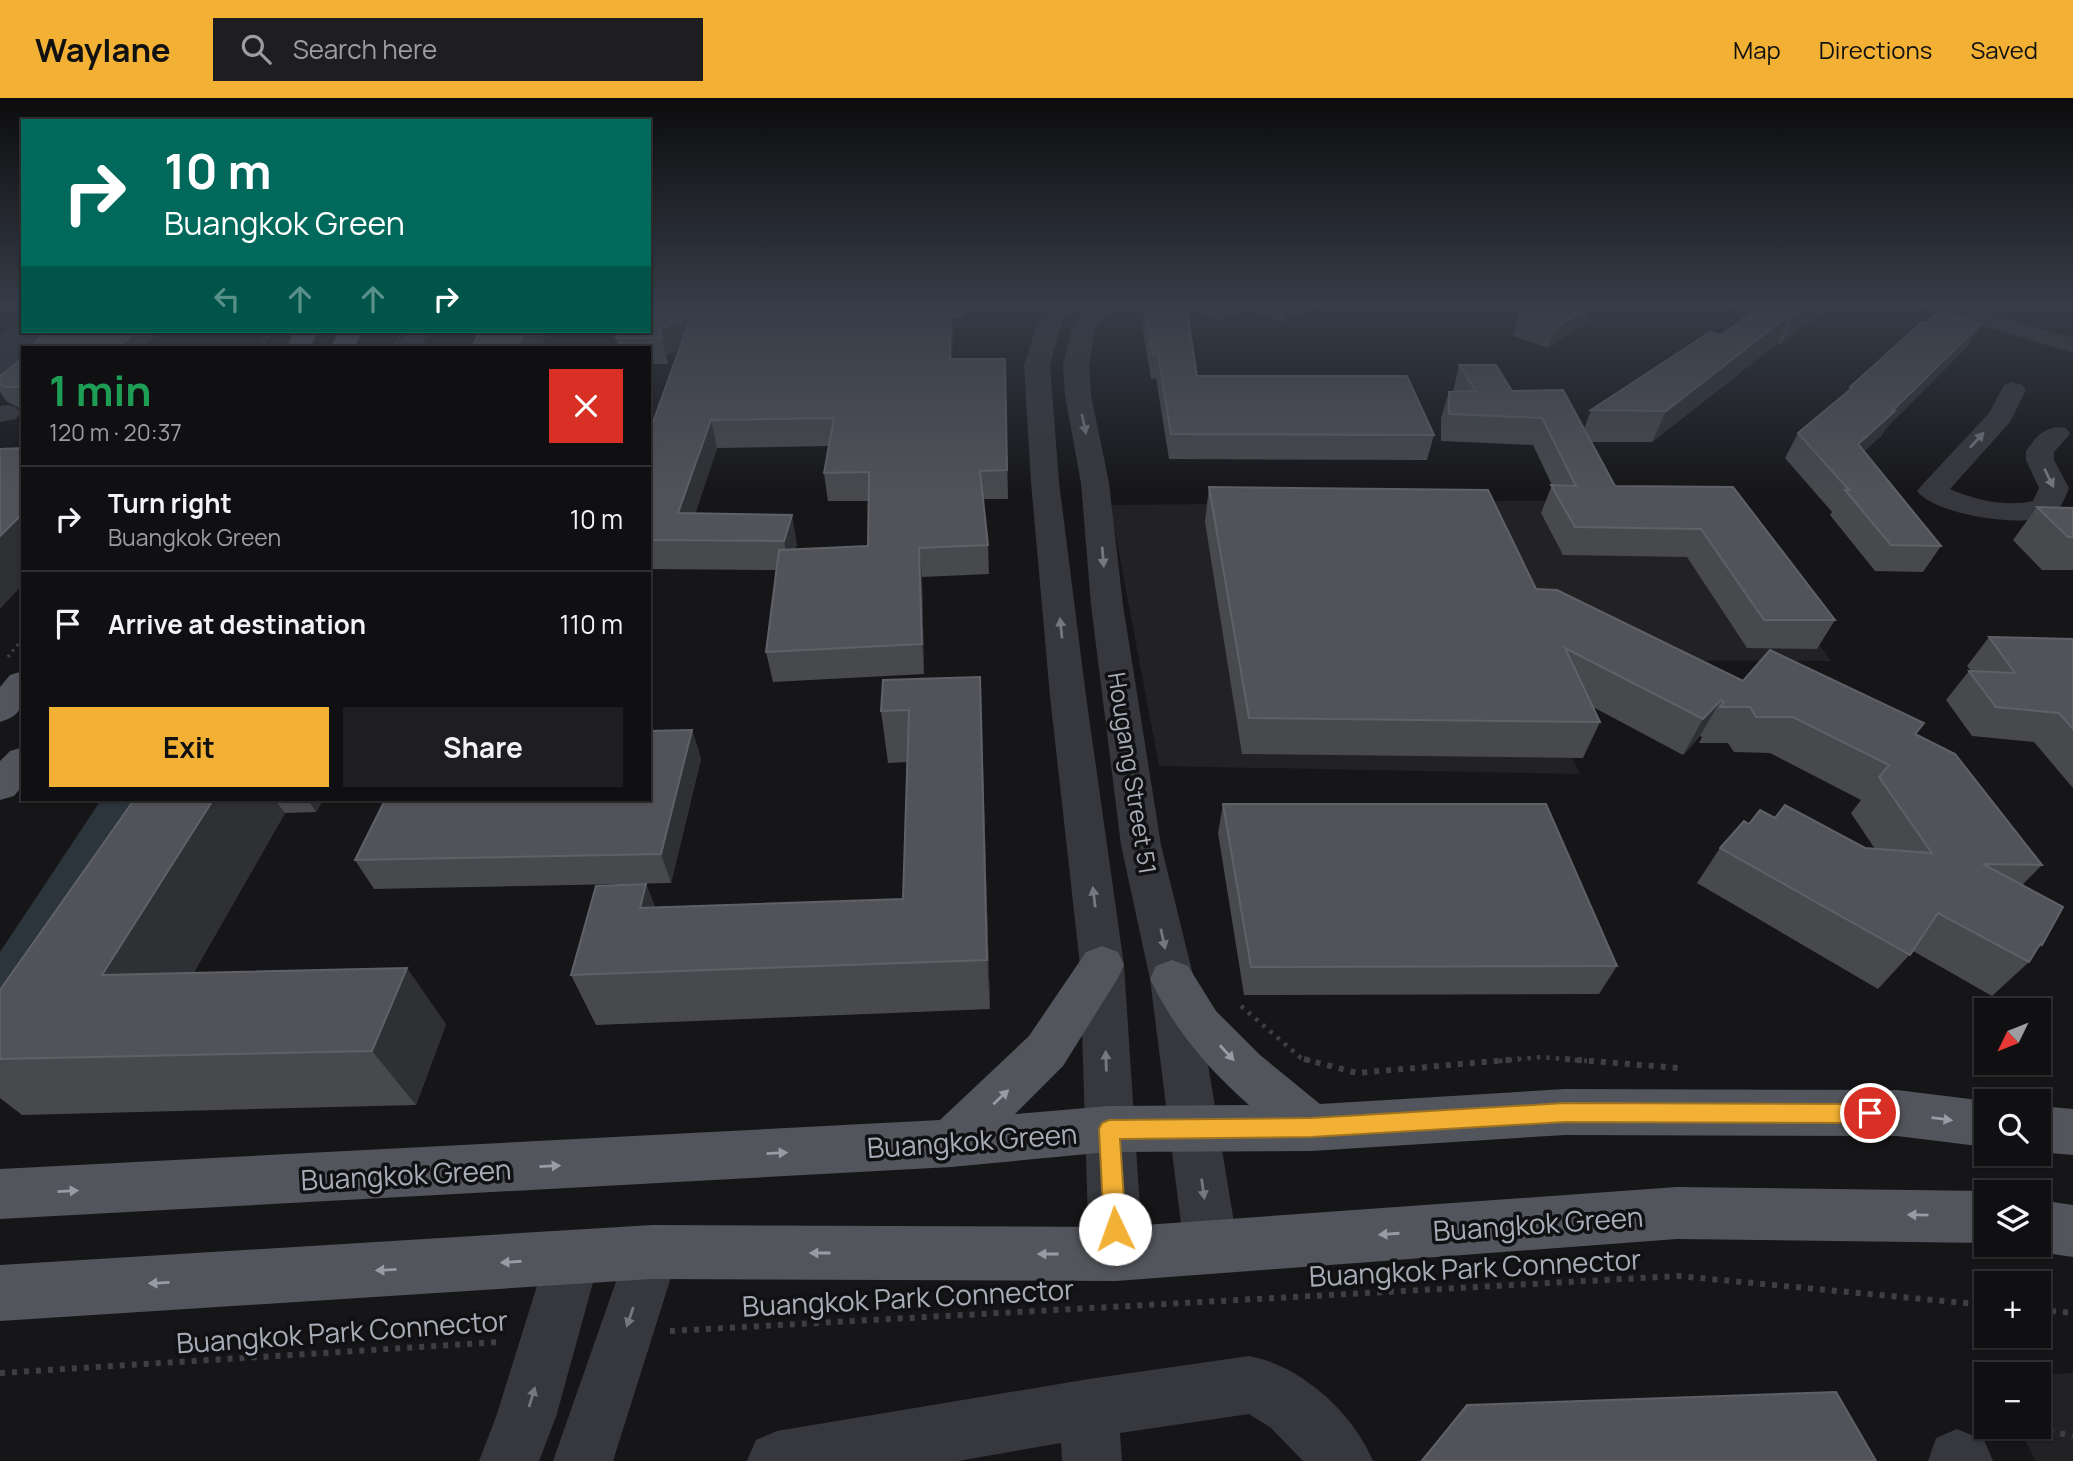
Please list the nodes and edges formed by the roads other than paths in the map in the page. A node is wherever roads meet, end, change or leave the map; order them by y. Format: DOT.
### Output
graph roads {
  1 [pos="1037,368"];
  2 [pos="1076,368"];
  3 [pos="2013,390"];
  4 [pos="2001,416"];
  5 [pos="2065,436"];
  6 [pos="21,685"];
  7 [pos="0,710"];
  8 [pos="21,762"];
  9 [pos="0,786"];
  10 [pos="1102,965"];
  11 [pos="1172,979"];
  12 [pos="1974,1111"];
  13 [pos="1311,1128"];
  14 [pos="1109,1129"];
  15 [pos="1194,1130"];
  16 [pos="2051,1130"];
  17 [pos="2073,1132"];
  18 [pos="951,1143"];
  19 [pos="0,1194"];
  20 [pos="1974,1217"];
  21 [pos="2051,1228"];
  22 [pos="2073,1231"];
  23 [pos="1211,1247"];
  24 [pos="652,1252"];
  25 [pos="1116,1254"];
  26 [pos="573,1258"];
  27 [pos="0,1293"];
  28 [pos="1091,1434"];
  29 [pos="509,1461"];
  30 [pos="583,1461"];
  31 [pos="777,1461"];
  32 [pos="1343,1461"];
  10 -- 1 [label="street, Hougang Street 51, one-way"];
  2 -- 11 [label="street, Hougang Street 51, one-way"];
  3 -- 4 [label="street"];
  4 -- 5 [label="street"];
  5 -- 4 [label="street, one-way"];
  6 -- 7 [label="main road"];
  8 -- 9 [label="main road"];
  14 -- 10 [label="street, Hougang Street 51, one-way"];
  18 -- 10 [label="main road, one-way"];
  11 -- 13 [label="main road, one-way"];
  11 -- 15 [label="street, Hougang Street 51"];
  13 -- 12 [label="main road, Buangkok Green, one-way"];
  13 -- 15 [label="main road, Buangkok Green"];
  14 -- 15 [label="main road, Buangkok Green"];
  14 -- 18 [label="main road, Buangkok Green"];
  14 -- 25 [label="street, Hougang Street 51"];
  15 -- 23 [label="street, Hougang Street 51, one-way"];
  16 -- 17 [label="main road"];
  19 -- 18 [label="main road, Buangkok Green, one-way"];
  20 -- 23 [label="main road, Buangkok Green, one-way"];
  21 -- 22 [label="main road"];
  23 -- 25 [label="main road, Buangkok Green"];
  25 -- 24 [label="main road, Buangkok Green, one-way"];
  24 -- 26 [label="main road, Buangkok Green"];
  24 -- 30 [label="street, one-way"];
  26 -- 27 [label="main road, Buangkok Green, one-way"];
  29 -- 26 [label="street, one-way"];
  28 -- 31 [label="street"];
  28 -- 32 [label="street"];
}
